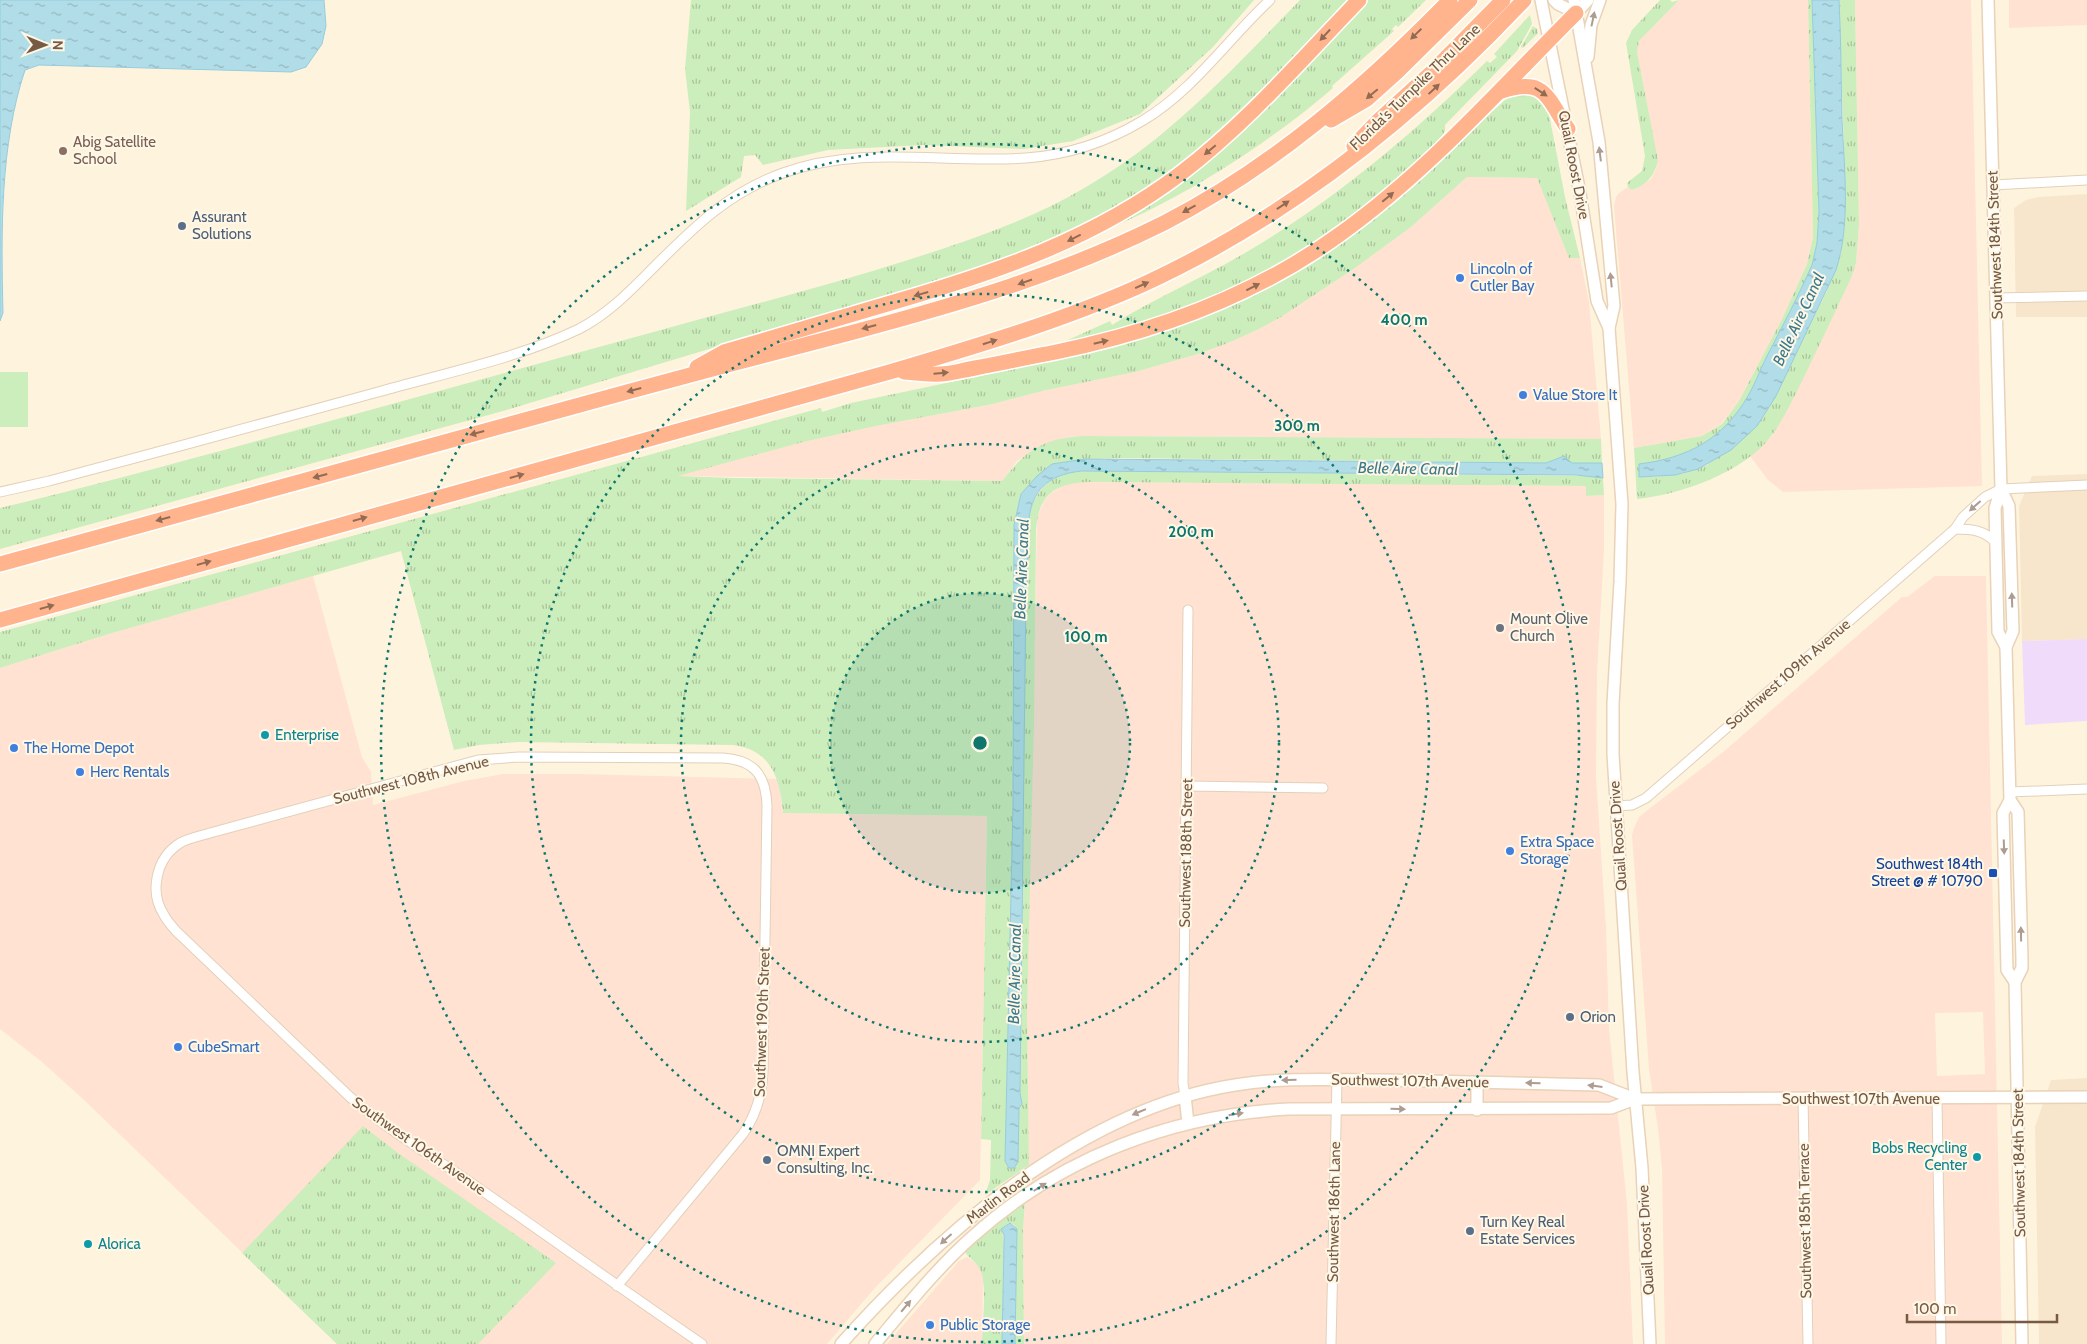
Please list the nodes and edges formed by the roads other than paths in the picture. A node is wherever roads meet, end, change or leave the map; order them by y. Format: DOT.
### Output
graph roads {
  1 [pos="1358,0"];
  2 [pos="1450,0"];
  3 [pos="1470,0"];
  4 [pos="1503,0"];
  5 [pos="1541,0"];
  6 [pos="1554,0"];
  7 [pos="1588,0"];
  8 [pos="1600,0"];
  9 [pos="1988,0"];
  10 [pos="1268,1"];
  11 [pos="1521,3"];
  12 [pos="1575,6"];
  13 [pos="1549,41"];
  14 [pos="1587,74"];
  15 [pos="1498,93"];
  16 [pos="1568,129"];
  17 [pos="1289,146"];
  18 [pos="1328,175"];
  19 [pos="2087,180"];
  20 [pos="1993,185"];
  21 [pos="2087,296"];
  22 [pos="1996,298"];
  23 [pos="1609,328"];
  24 [pos="893,371"];
  25 [pos="681,377"];
  26 [pos="2087,485"];
  27 [pos="25,486"];
  28 [pos="0,487"];
  29 [pos="2001,490"];
  30 [pos="0,492"];
  31 [pos="1955,529"];
  32 [pos="1996,543"];
  33 [pos="0,564"];
  34 [pos="1188,610"];
  35 [pos="0,620"];
  36 [pos="2006,647"];
  37 [pos="756,771"];
  38 [pos="1186,786"];
  39 [pos="1323,788"];
  40 [pos="2087,789"];
  41 [pos="2010,796"];
  42 [pos="1616,806"];
  43 [pos="156,887"];
  44 [pos="1337,1080"];
  45 [pos="1477,1082"];
  46 [pos="1185,1096"];
  47 [pos="2087,1097"];
  48 [pos="1635,1098"];
  49 [pos="1803,1099"];
  50 [pos="1937,1099"];
  51 [pos="2018,1099"];
  52 [pos="1336,1109"];
  53 [pos="1477,1110"];
  54 [pos="1188,1123"];
  55 [pos="617,1286"];
  56 [pos="702,1344"];
  57 [pos="841,1344"];
  58 [pos="875,1344"];
  59 [pos="1331,1344"];
  60 [pos="1650,1344"];
  61 [pos="1808,1344"];
  62 [pos="1941,1344"];
  63 [pos="2022,1344"];
  1 -- 25 [label="highway, one-way"];
  2 -- 17 [label="highway, one-way"];
  3 -- 17 [label="highway, Florida's Turnpike Thru Lane, one-way"];
  4 -- 18 [label="highway, Florida's Turnpike Thru Lane"];
  5 -- 13 [label="main road, Quail Roost Drive"];
  6 -- 12 [label="main road"];
  7 -- 12 [label="main road"];
  14 -- 8 [label="main road, one-way"];
  9 -- 20 [label="main road, Southwest 184th Street"];
  10 -- 27 [label="street"];
  18 -- 11 [label="highway, one-way"];
  12 -- 13 [label="highway"];
  12 -- 14 [label="main road, Quail Roost Drive"];
  13 -- 15 [label="highway"];
  13 -- 16 [label="main road, Quail Roost Drive"];
  23 -- 14 [label="main road, Quail Roost Drive, one-way"];
  15 -- 16 [label="highway, one-way"];
  24 -- 15 [label="highway, one-way"];
  16 -- 23 [label="main road, Quail Roost Drive"];
  17 -- 25 [label="highway, one-way"];
  24 -- 18 [label="highway, one-way"];
  19 -- 20 [label="street"];
  20 -- 22 [label="main road, Southwest 184th Street"];
  21 -- 22 [label="street"];
  22 -- 29 [label="main road, Southwest 184th Street"];
  23 -- 42 [label="main road, Quail Roost Drive"];
  35 -- 24 [label="highway, one-way"];
  25 -- 33 [label="highway, one-way"];
  26 -- 29 [label="street, Southwest 109th Avenue"];
  27 -- 28 [label="street"];
  27 -- 30 [label="street"];
  29 -- 31 [label="street, Southwest 109th Avenue, one-way"];
  29 -- 32 [label="main road, Southwest 184th Street"];
  36 -- 29 [label="main road, Southwest 184th Street, one-way"];
  31 -- 32 [label="street"];
  31 -- 42 [label="street, Southwest 109th Avenue"];
  32 -- 36 [label="main road, Southwest 184th Street"];
  34 -- 38 [label="street, Southwest 188th Street"];
  36 -- 41 [label="main road, Southwest 184th Street"];
  37 -- 43 [label="street, Southwest 108th Avenue"];
  37 -- 55 [label="street, Southwest 190th Street"];
  38 -- 39 [label="street"];
  38 -- 46 [label="street, Southwest 188th Street"];
  40 -- 41 [label="street"];
  41 -- 51 [label="main road, Southwest 184th Street"];
  42 -- 48 [label="main road, Quail Roost Drive"];
  43 -- 55 [label="street, Southwest 106th Avenue"];
  44 -- 45 [label="main road, Southwest 107th Avenue"];
  44 -- 46 [label="main road, Southwest 107th Avenue, one-way"];
  44 -- 52 [label="street, Southwest 186th Lane"];
  48 -- 45 [label="main road, Southwest 107th Avenue, one-way"];
  45 -- 53 [label="main road"];
  46 -- 54 [label="main road"];
  46 -- 57 [label="main road, Marlin Road, one-way"];
  47 -- 51 [label="main road, Southwest 107th Avenue"];
  48 -- 49 [label="main road, Southwest 107th Avenue"];
  48 -- 53 [label="main road, Southwest 107th Avenue"];
  48 -- 60 [label="main road, Quail Roost Drive"];
  49 -- 50 [label="main road, Southwest 107th Avenue"];
  49 -- 61 [label="street, Southwest 185th Terrace"];
  50 -- 51 [label="main road, Southwest 107th Avenue"];
  50 -- 62 [label="street"];
  51 -- 63 [label="main road, Southwest 184th Street"];
  52 -- 53 [label="main road, Southwest 107th Avenue, one-way"];
  54 -- 52 [label="main road, Southwest 107th Avenue, one-way"];
  52 -- 59 [label="street, Southwest 186th Lane"];
  58 -- 54 [label="main road, Marlin Road, one-way"];
  55 -- 56 [label="street, Southwest 106th Avenue"];
}
